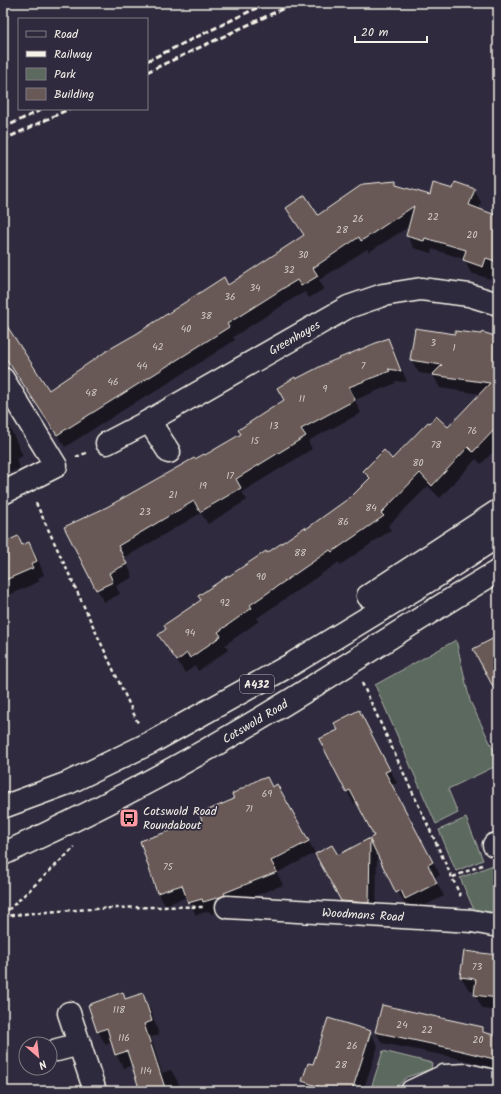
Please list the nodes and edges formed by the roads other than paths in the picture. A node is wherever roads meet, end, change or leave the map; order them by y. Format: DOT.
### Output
graph roads {
  1 [pos="498,304"];
  2 [pos="3,379"];
  3 [pos="149,421"];
  4 [pos="107,443"];
  5 [pos="169,452"];
  6 [pos="3,493"];
  7 [pos="498,511"];
  8 [pos="498,536"];
  9 [pos="498,571"];
  10 [pos="368,596"];
  11 [pos="3,807"];
  12 [pos="3,854"];
  13 [pos="227,907"];
  14 [pos="498,926"];
  15 [pos="69,1013"];
  16 [pos="80,1044"];
  17 [pos="58,1050"];
  18 [pos="498,1082"];
  19 [pos="95,1091"];
  20 [pos="412,1091"];
  1 -- 3 [label="street, Greenhayes"];
  2 -- 6 [label="street"];
  3 -- 4 [label="street, Greenhayes"];
  3 -- 5 [label="street"];
  7 -- 10 [label="street"];
  8 -- 11 [label="street, A432"];
  9 -- 12 [label="street, Cotswold Road / A432"];
  13 -- 14 [label="street, Woodmans Road"];
  15 -- 16 [label="street"];
  16 -- 17 [label="street"];
  16 -- 19 [label="street"];
  18 -- 20 [label="street"];
}
